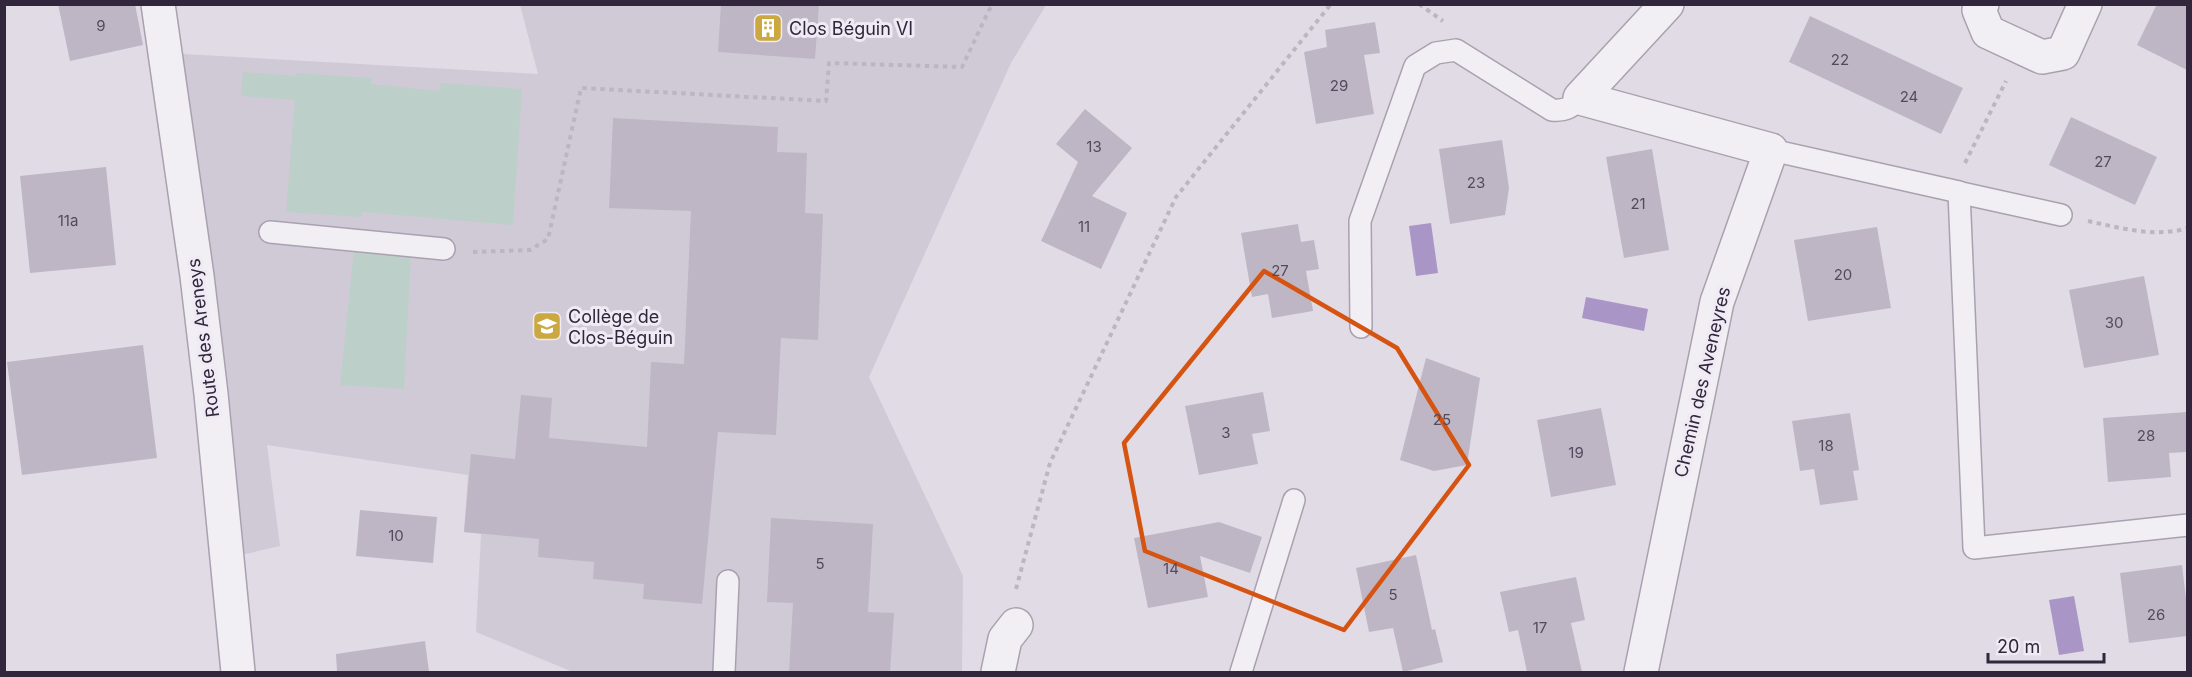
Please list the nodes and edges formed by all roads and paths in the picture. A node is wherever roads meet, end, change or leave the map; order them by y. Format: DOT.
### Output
graph roads {
  1 [pos="158,4"];
  2 [pos="994,4"];
  3 [pos="1331,4"];
  4 [pos="1419,4"];
  5 [pos="1667,4"];
  6 [pos="1982,4"];
  7 [pos="2085,4"];
  8 [pos="1444,21"];
  9 [pos="2023,48"];
  10 [pos="1580,98"];
  11 [pos="1771,150"];
  12 [pos="1954,191"];
  13 [pos="2061,215"];
  14 [pos="2187,228"];
  15 [pos="270,232"];
  16 [pos="444,249"];
  17 [pos="1361,327"];
  18 [pos="1294,500"];
  19 [pos="2187,525"];
  20 [pos="728,581"];
  21 [pos="1016,625"];
  22 [pos="238,672"];
  23 [pos="724,672"];
  24 [pos="998,672"];
  25 [pos="1241,672"];
  26 [pos="1641,672"];
  1 -- 22 [label="street, Route des Areneys"];
  2 -- 16 [label="path"];
  3 -- 21 [label="path"];
  4 -- 8 [label="path"];
  5 -- 10 [label="street"];
  6 -- 9 [label="street"];
  7 -- 9 [label="street"];
  9 -- 12 [label="path"];
  10 -- 11 [label="street"];
  10 -- 17 [label="lane"];
  11 -- 12 [label="lane"];
  11 -- 26 [label="street, Chemin des Aveneyres"];
  12 -- 13 [label="lane"];
  12 -- 19 [label="lane"];
  13 -- 14 [label="path"];
  15 -- 16 [label="lane"];
  18 -- 25 [label="lane"];
  20 -- 23 [label="lane"];
  21 -- 24 [label="street"];
}
